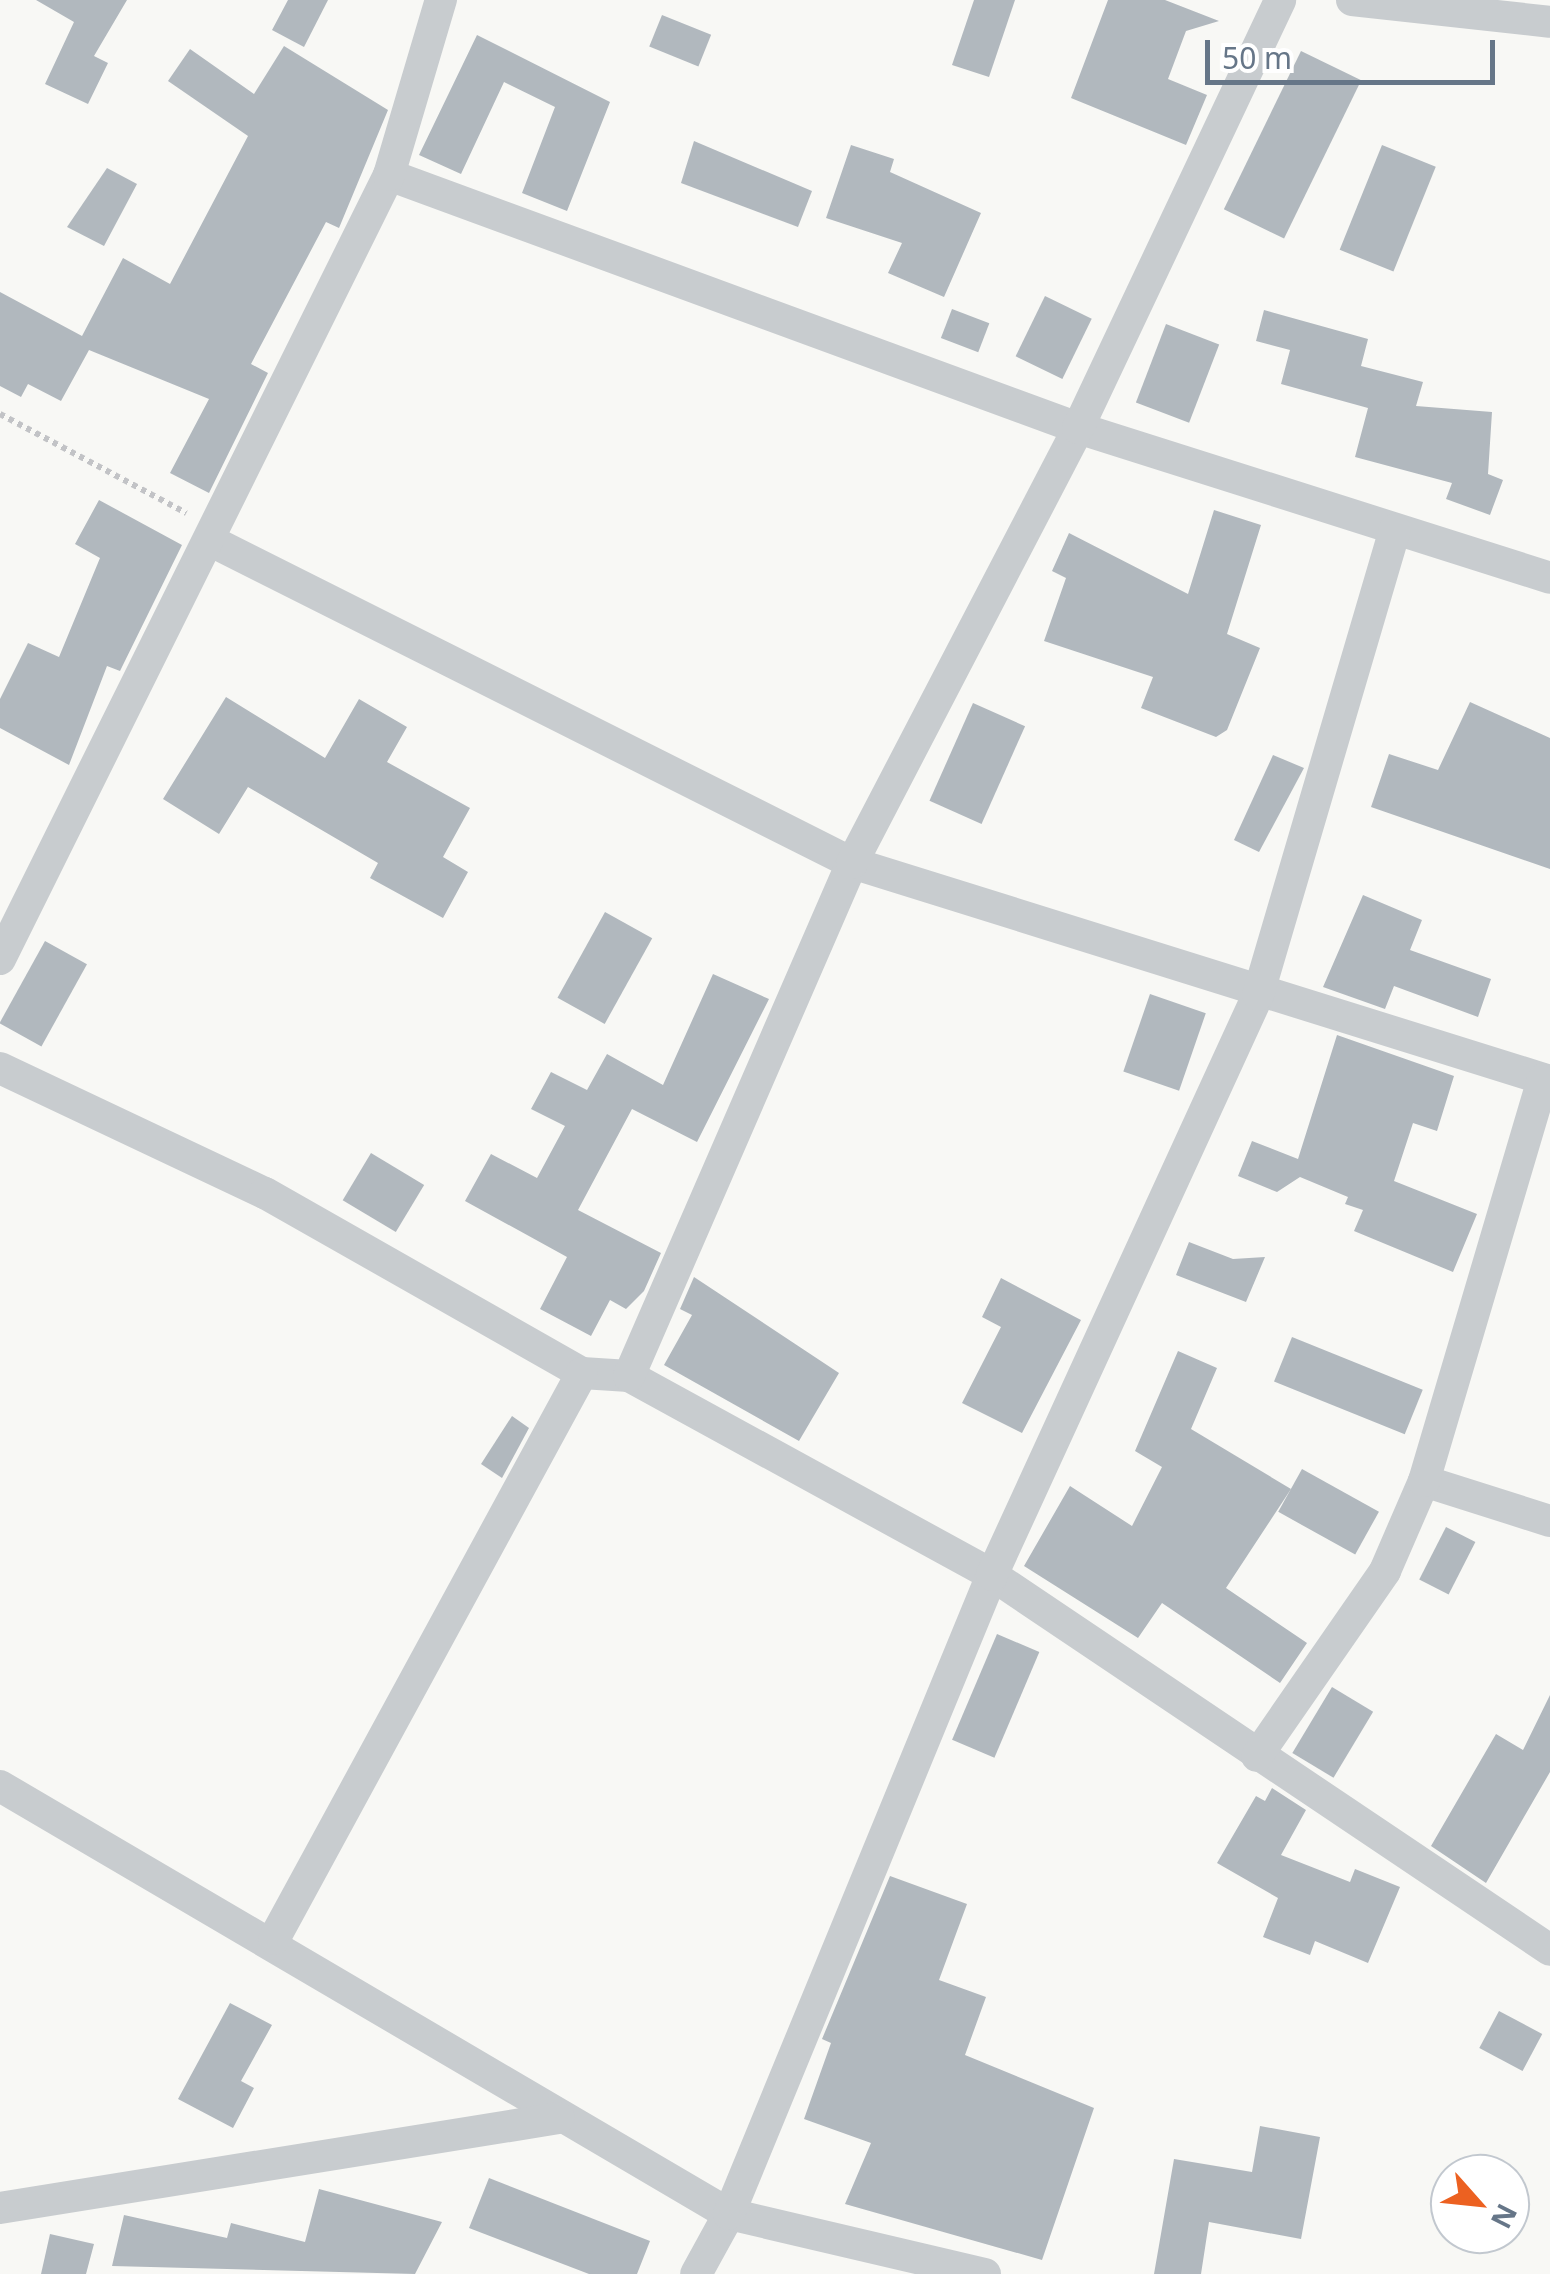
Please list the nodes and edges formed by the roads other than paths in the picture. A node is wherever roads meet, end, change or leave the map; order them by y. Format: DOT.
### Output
graph roads {
  1 [pos="441,0"];
  2 [pos="1280,0"];
  3 [pos="1352,0"];
  4 [pos="1550,22"];
  5 [pos="389,175"];
  6 [pos="1078,428"];
  7 [pos="1394,530"];
  8 [pos="216,535"];
  9 [pos="1550,578"];
  10 [pos="852,863"];
  11 [pos="0,959"];
  12 [pos="1258,995"];
  13 [pos="0,1068"];
  14 [pos="1546,1080"];
  15 [pos="582,1373"];
  16 [pos="628,1376"];
  17 [pos="1424,1481"];
  18 [pos="1550,1520"];
  19 [pos="992,1575"];
  20 [pos="1257,1756"];
  21 [pos="0,1786"];
  22 [pos="274,1939"];
  23 [pos="1550,1950"];
  24 [pos="559,2118"];
  25 [pos="0,2208"];
  26 [pos="729,2214"];
  27 [pos="696,2274"];
  28 [pos="985,2274"];
  1 -- 5 [label="street"];
  2 -- 6 [label="street"];
  3 -- 4 [label="street"];
  5 -- 6 [label="street"];
  5 -- 8 [label="street"];
  6 -- 7 [label="street"];
  6 -- 10 [label="street"];
  7 -- 9 [label="street"];
  7 -- 12 [label="street"];
  8 -- 10 [label="street"];
  8 -- 11 [label="street"];
  10 -- 12 [label="street"];
  10 -- 16 [label="street"];
  12 -- 14 [label="street"];
  12 -- 19 [label="street"];
  13 -- 15 [label="street"];
  14 -- 17 [label="street"];
  15 -- 16 [label="street"];
  15 -- 22 [label="street"];
  16 -- 19 [label="street"];
  17 -- 18 [label="street"];
  17 -- 20 [label="street"];
  19 -- 20 [label="street"];
  19 -- 26 [label="street"];
  20 -- 23 [label="street"];
  21 -- 22 [label="street"];
  22 -- 24 [label="street"];
  24 -- 25 [label="street"];
  24 -- 26 [label="street"];
  26 -- 27 [label="street"];
  26 -- 28 [label="street"];
}
